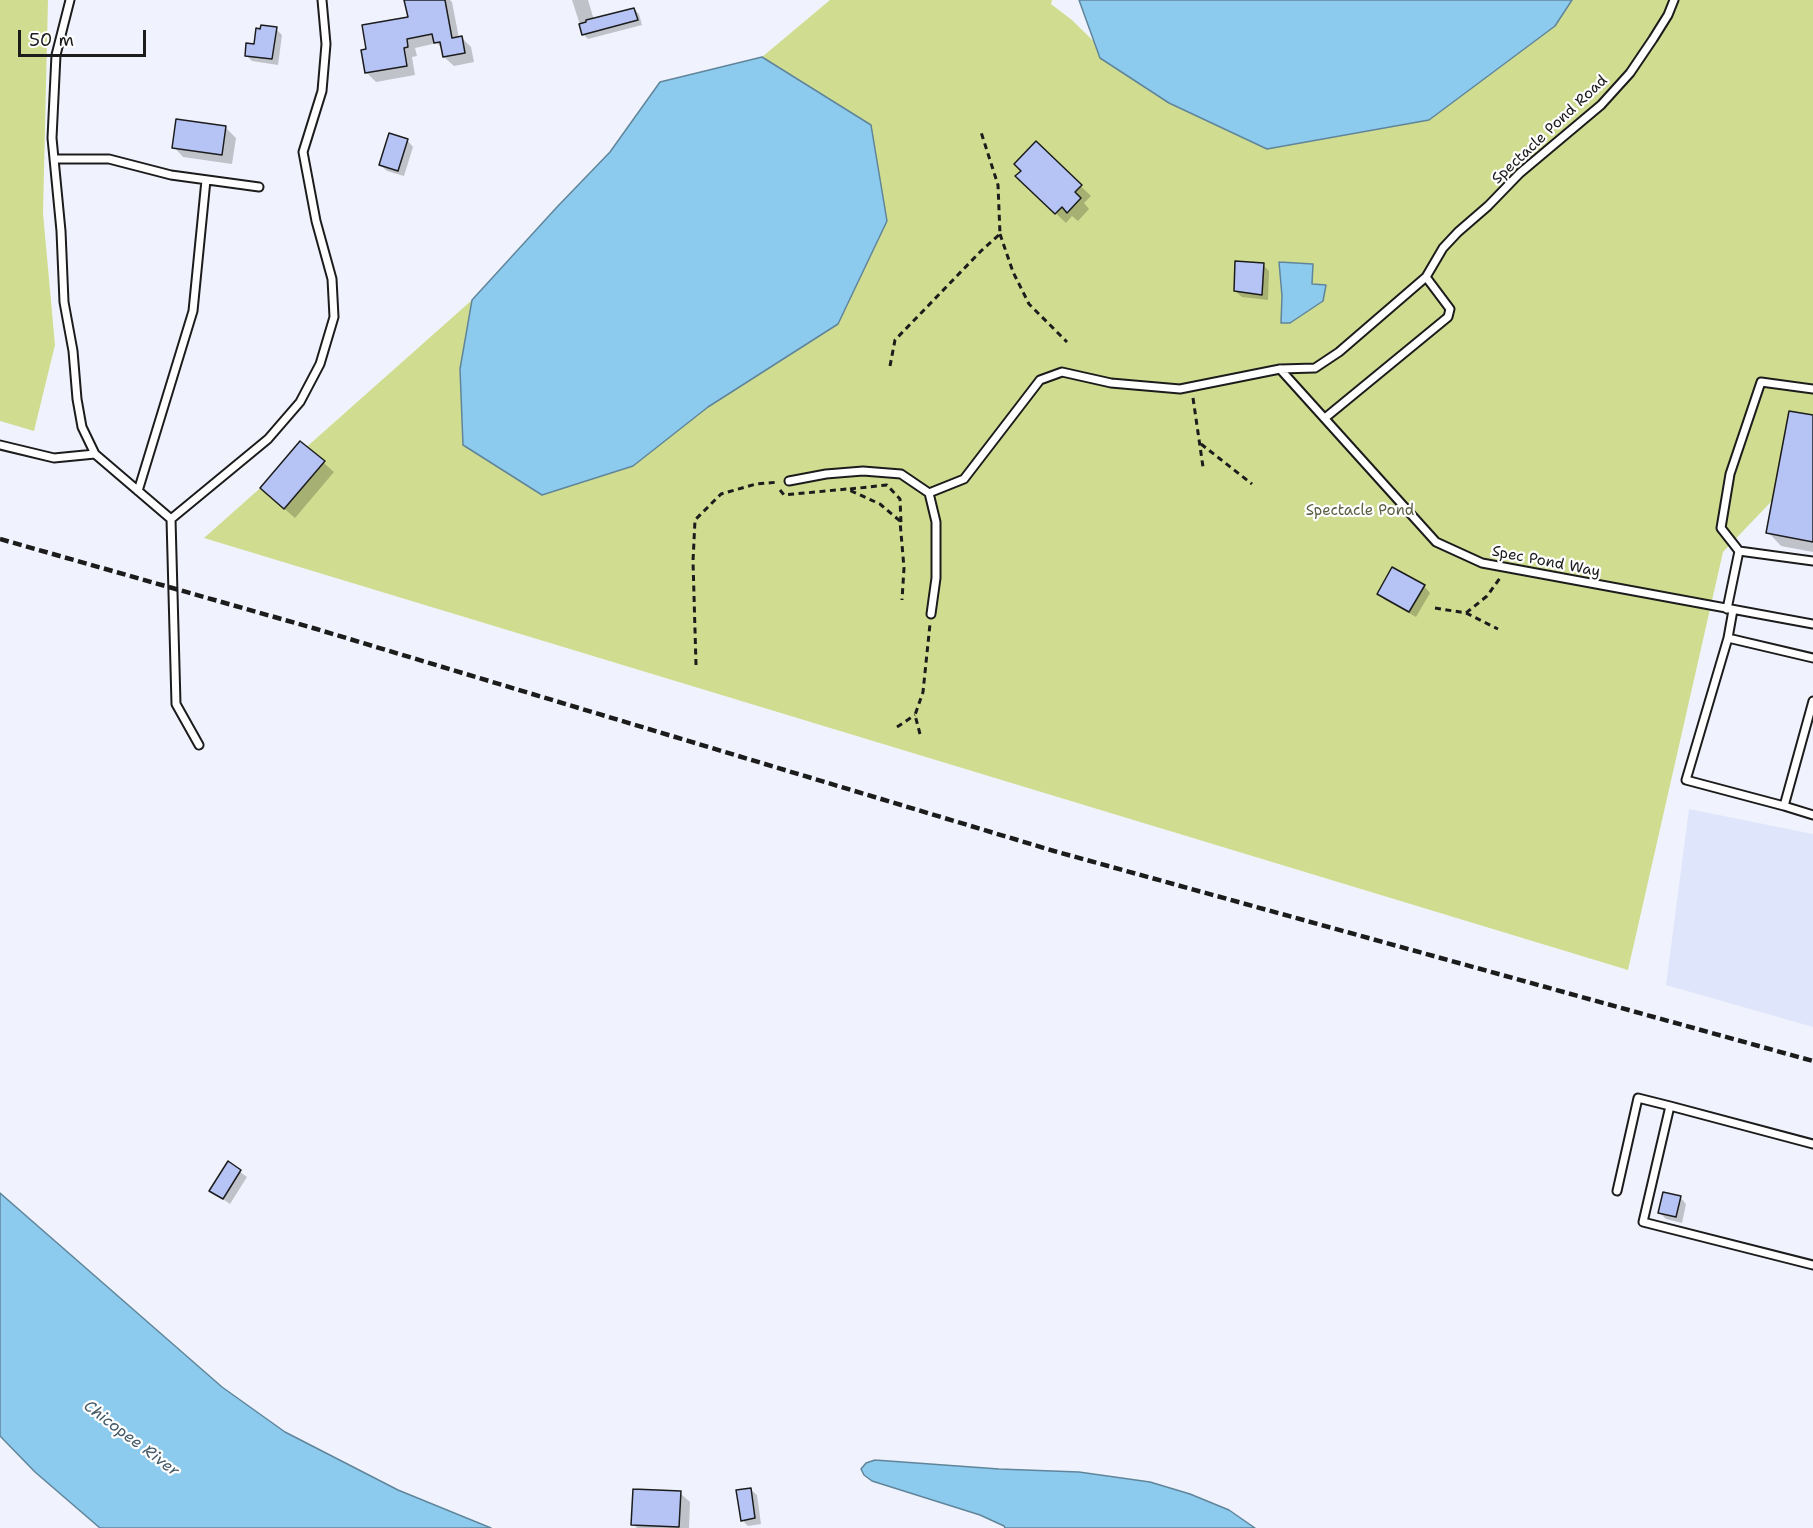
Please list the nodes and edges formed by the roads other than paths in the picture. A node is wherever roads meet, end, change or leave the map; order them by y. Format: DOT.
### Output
graph roads {
  1 [pos="70,0"];
  2 [pos="322,0"];
  3 [pos="1674,0"];
  4 [pos="54,159"];
  5 [pos="206,180"];
  6 [pos="260,187"];
  7 [pos="1426,277"];
  8 [pos="1280,369"];
  9 [pos="1813,389"];
  10 [pos="1325,418"];
  11 [pos="0,445"];
  12 [pos="95,454"];
  13 [pos="789,481"];
  14 [pos="138,491"];
  15 [pos="929,493"];
  16 [pos="171,519"];
  17 [pos="1739,551"];
  18 [pos="1813,561"];
  19 [pos="1730,610"];
  20 [pos="931,614"];
  21 [pos="1813,624"];
  22 [pos="1728,638"];
  23 [pos="1813,658"];
  24 [pos="1813,701"];
  25 [pos="199,746"];
  26 [pos="1784,806"];
  27 [pos="1813,815"];
  28 [pos="1670,1106"];
  29 [pos="1813,1144"];
  30 [pos="1617,1191"];
  31 [pos="1813,1265"];
  1 -- 4 [label="lane"];
  2 -- 16 [label="lane"];
  3 -- 7 [label="lane, Spectacle Pond Road"];
  4 -- 5 [label="lane"];
  4 -- 12 [label="lane"];
  5 -- 6 [label="lane"];
  5 -- 14 [label="lane"];
  7 -- 8 [label="lane, Spectacle Pond Road"];
  7 -- 10 [label="lane"];
  8 -- 10 [label="lane, Spec Pond Way"];
  8 -- 15 [label="lane, Spectacle Pond Road"];
  9 -- 17 [label="lane"];
  10 -- 19 [label="lane, Spec Pond Way"];
  11 -- 12 [label="lane"];
  12 -- 14 [label="lane"];
  13 -- 15 [label="lane"];
  14 -- 16 [label="lane"];
  15 -- 20 [label="lane"];
  16 -- 25 [label="lane"];
  17 -- 18 [label="lane"];
  17 -- 19 [label="lane"];
  19 -- 21 [label="lane, Spec Pond Way"];
  19 -- 22 [label="lane"];
  22 -- 23 [label="lane"];
  22 -- 26 [label="lane"];
  24 -- 26 [label="lane"];
  26 -- 27 [label="lane"];
  28 -- 29 [label="lane"];
  28 -- 30 [label="lane"];
  28 -- 31 [label="lane"];
}
